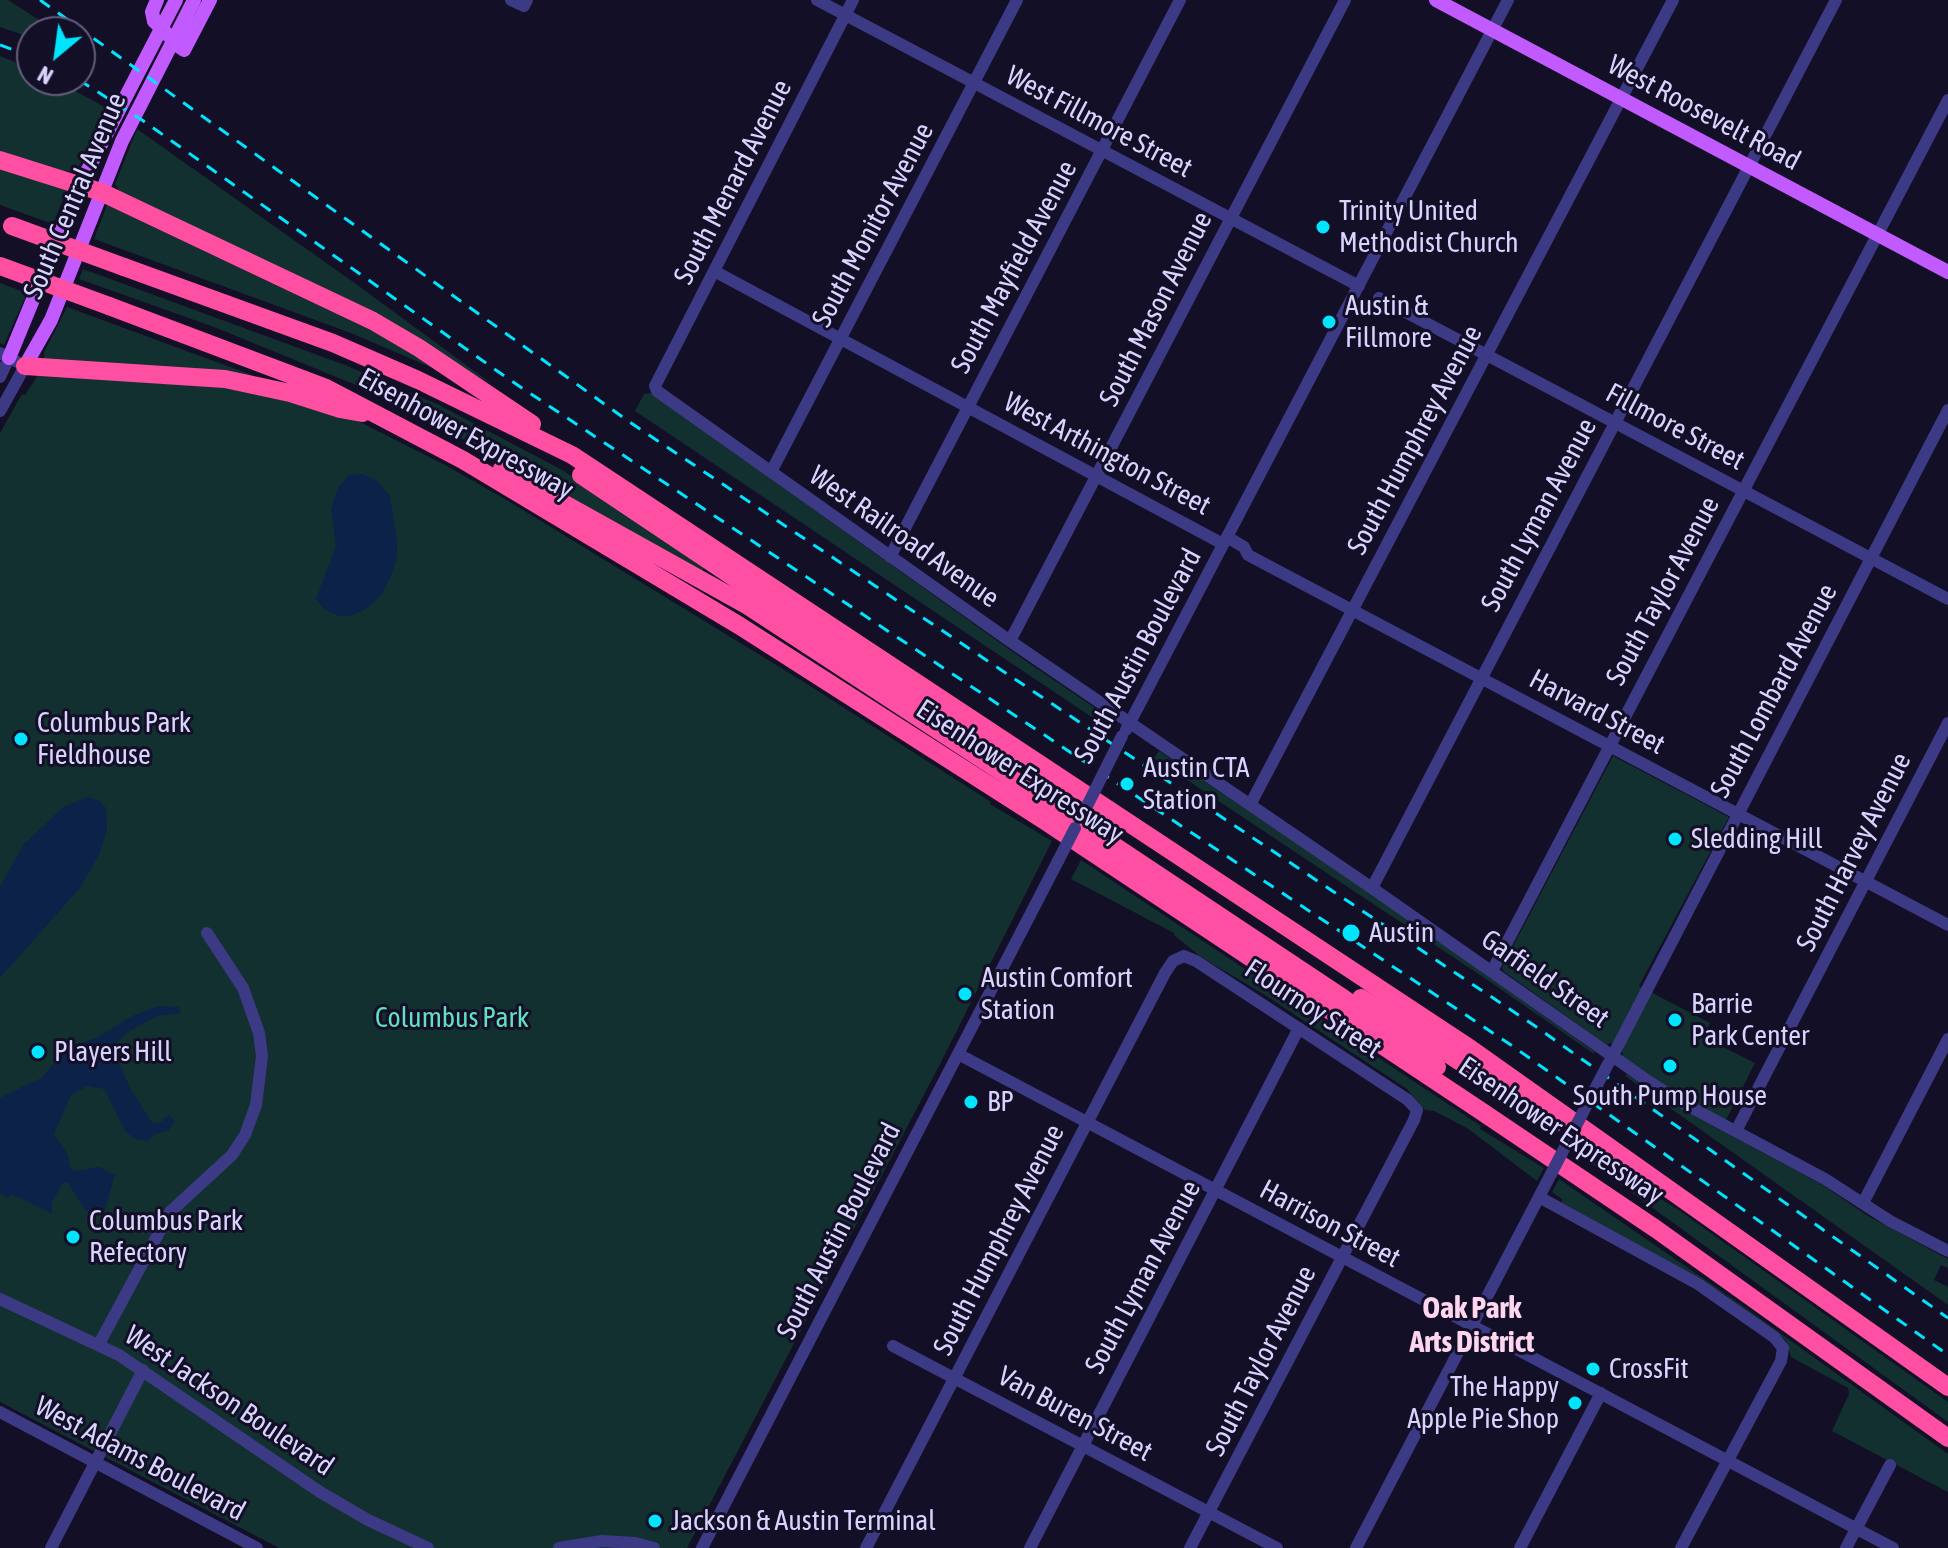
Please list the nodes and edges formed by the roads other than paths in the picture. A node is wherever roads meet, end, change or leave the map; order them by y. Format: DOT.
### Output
graph roads {
  1 [pos="157,0"];
  2 [pos="176,0"];
  3 [pos="194,0"];
  4 [pos="210,0"];
  5 [pos="511,0"];
  6 [pos="817,0"];
  7 [pos="853,0"];
  8 [pos="1017,0"];
  9 [pos="1180,0"];
  10 [pos="1345,0"];
  11 [pos="1436,0"];
  12 [pos="1508,0"];
  13 [pos="1673,0"];
  14 [pos="1836,0"];
  15 [pos="525,3"];
  16 [pos="846,15"];
  17 [pos="1492,30"];
  18 [pos="974,83"];
  19 [pos="1621,98"];
  20 [pos="1948,100"];
  21 [pos="1102,150"];
  22 [pos="0,160"];
  23 [pos="1749,166"];
  24 [pos="80,185"];
  25 [pos="101,192"];
  26 [pos="1230,218"];
  27 [pos="6,224"];
  28 [pos="1877,234"];
  29 [pos="0,266"];
  30 [pos="714,271"];
  31 [pos="1948,272"];
  32 [pos="1359,286"];
  33 [pos="1379,298"];
  34 [pos="840,339"];
  35 [pos="1486,355"];
  36 [pos="11,359"];
  37 [pos="0,377"];
  38 [pos="655,386"];
  39 [pos="326,388"];
  40 [pos="968,407"];
  41 [pos="1948,410"];
  42 [pos="0,411"];
  43 [pos="381,417"];
  44 [pos="1615,422"];
  45 [pos="514,425"];
  46 [pos="572,455"];
  47 [pos="771,472"];
  48 [pos="1096,476"];
  49 [pos="1743,490"];
  50 [pos="1225,540"];
  51 [pos="890,557"];
  52 [pos="1871,558"];
  53 [pos="1948,599"];
  54 [pos="1353,610"];
  55 [pos="1010,641"];
  56 [pos="1481,678"];
  57 [pos="1129,723"];
  58 [pos="1948,723"];
  59 [pos="1610,746"];
  60 [pos="1250,805"];
  61 [pos="1737,812"];
  62 [pos="1081,817"];
  63 [pos="1866,881"];
  64 [pos="1372,888"];
  65 [pos="1948,925"];
  66 [pos="207,933"];
  67 [pos="1179,957"];
  68 [pos="1492,971"];
  69 [pos="1299,1028"];
  70 [pos="1948,1039"];
  71 [pos="958,1054"];
  72 [pos="1610,1060"];
  73 [pos="1417,1110"];
  74 [pos="1481,1111"];
  75 [pos="1087,1122"];
  76 [pos="1736,1131"];
  77 [pos="1623,1155"];
  78 [pos="1216,1190"];
  79 [pos="1539,1197"];
  80 [pos="1863,1203"];
  81 [pos="1948,1251"];
  82 [pos="1342,1257"];
  83 [pos="0,1299"];
  84 [pos="1472,1326"];
  85 [pos="99,1344"];
  86 [pos="893,1346"];
  87 [pos="143,1370"];
  88 [pos="954,1378"];
  89 [pos="1948,1387"];
  90 [pos="1601,1393"];
  91 [pos="0,1412"];
  92 [pos="1948,1438"];
  93 [pos="1082,1446"];
  94 [pos="1727,1461"];
  95 [pos="95,1463"];
  96 [pos="1890,1465"];
  97 [pos="1209,1512"];
  98 [pos="1856,1529"];
  99 [pos="51,1548"];
  100 [pos="257,1548"];
  101 [pos="428,1548"];
  102 [pos="559,1548"];
  103 [pos="654,1548"];
  104 [pos="702,1548"];
  105 [pos="866,1548"];
  106 [pos="1030,1548"];
  107 [pos="1190,1548"];
  108 [pos="1277,1548"];
  109 [pos="1356,1548"];
  110 [pos="1520,1548"];
  111 [pos="1681,1548"];
  112 [pos="1846,1548"];
  113 [pos="1893,1548"];
  1 -- 4 [label="main road, bridge"];
  2 -- 24 [label="main road, South Central Avenue"];
  3 -- 25 [label="main road, South Central Avenue"];
  5 -- 15 [label="street"];
  6 -- 16 [label="street, West Fillmore Street"];
  7 -- 16 [label="street, South Menard Avenue"];
  8 -- 18 [label="street, South Monitor Avenue"];
  9 -- 21 [label="street, South Mayfield Avenue"];
  10 -- 26 [label="street, South Mason Avenue"];
  11 -- 17 [label="main road, West Roosevelt Road"];
  12 -- 17 [label="street, South Austin Boulevard"];
  13 -- 19 [label="street, South Humphrey Avenue"];
  14 -- 23 [label="street, South Lyman Avenue"];
  16 -- 18 [label="street, West Fillmore Street"];
  16 -- 30 [label="street, South Menard Avenue"];
  17 -- 19 [label="main road, West Roosevelt Road"];
  17 -- 32 [label="street, South Austin Boulevard"];
  18 -- 21 [label="street, West Fillmore Street"];
  18 -- 34 [label="street, South Monitor Avenue"];
  19 -- 23 [label="main road, West Roosevelt Road"];
  19 -- 35 [label="street, South Humphrey Avenue"];
  20 -- 28 [label="street, South Taylor Avenue"];
  21 -- 26 [label="street, West Fillmore Street"];
  21 -- 40 [label="street, South Mayfield Avenue"];
  22 -- 24 [label="highway"];
  23 -- 28 [label="main road, West Roosevelt Road"];
  23 -- 44 [label="street, South Lyman Avenue"];
  24 -- 25 [label="highway"];
  24 -- 36 [label="main road, South Central Avenue"];
  25 -- 36 [label="main road, South Central Avenue"];
  25 -- 46 [label="highway"];
  26 -- 32 [label="street, West Fillmore Street"];
  26 -- 48 [label="street, South Mason Avenue"];
  27 -- 45 [label="highway, Eisenhower Expressway, bridge"];
  28 -- 31 [label="main road, West Roosevelt Road"];
  28 -- 49 [label="street, South Taylor Avenue"];
  29 -- 39 [label="highway, Eisenhower Expressway, bridge"];
  30 -- 34 [label="street, West Arthington Street"];
  30 -- 38 [label="street, South Menard Avenue"];
  32 -- 50 [label="street, South Austin Boulevard"];
  33 -- 35 [label="street, Fillmore Street"];
  34 -- 40 [label="street, West Arthington Street"];
  34 -- 47 [label="street, South Monitor Avenue"];
  35 -- 44 [label="street, Fillmore Street"];
  35 -- 54 [label="street, South Humphrey Avenue"];
  36 -- 37 [label="street, South Central Avenue"];
  36 -- 42 [label="street, South Central Avenue"];
  36 -- 43 [label="highway"];
  38 -- 47 [label="street, West Railroad Avenue"];
  39 -- 43 [label="highway, Eisenhower Expressway"];
  39 -- 62 [label="highway"];
  40 -- 48 [label="street, West Arthington Street"];
  40 -- 51 [label="street, South Mayfield Avenue"];
  41 -- 52 [label="street, South Lombard Avenue"];
  43 -- 74 [label="highway, Eisenhower Expressway"];
  44 -- 49 [label="street, Fillmore Street"];
  44 -- 56 [label="street, South Lyman Avenue"];
  45 -- 46 [label="highway, Eisenhower Expressway"];
  45 -- 62 [label="highway"];
  46 -- 77 [label="highway, Eisenhower Expressway"];
  47 -- 51 [label="street, West Railroad Avenue"];
  48 -- 50 [label="street, West Arthington Street"];
  48 -- 55 [label="street, South Mason Avenue"];
  49 -- 52 [label="street, Fillmore Street"];
  49 -- 59 [label="street, South Taylor Avenue"];
  50 -- 54 [label="street, Harvard Street"];
  50 -- 57 [label="street, South Austin Boulevard"];
  51 -- 55 [label="street, West Railroad Avenue"];
  52 -- 53 [label="street, Fillmore Street"];
  52 -- 61 [label="street, South Lombard Avenue"];
  54 -- 56 [label="street, Harvard Street"];
  54 -- 60 [label="street, South Humphrey Avenue"];
  55 -- 57 [label="street, West Railroad Avenue"];
  56 -- 59 [label="street, Harvard Street"];
  56 -- 64 [label="street, South Lyman Avenue"];
  57 -- 60 [label="street, Garfield Street"];
  57 -- 62 [label="street, South Austin Boulevard, bridge"];
  58 -- 63 [label="street, South Harvey Avenue"];
  59 -- 61 [label="street, Harvard Street"];
  59 -- 68 [label="street, South Taylor Avenue"];
  60 -- 64 [label="street, Garfield Street"];
  61 -- 63 [label="street, Harvard Street"];
  61 -- 72 [label="street, South Lombard Avenue"];
  62 -- 71 [label="street, South Austin Boulevard, bridge"];
  62 -- 74 [label="highway"];
  62 -- 77 [label="highway"];
  63 -- 65 [label="street, Harvard Street"];
  63 -- 76 [label="street, South Harvey Avenue"];
  64 -- 68 [label="street, Garfield Street"];
  66 -- 85 [label="street"];
  67 -- 69 [label="street, Flournoy Street"];
  67 -- 75 [label="street, South Humphrey Avenue"];
  68 -- 72 [label="street, Garfield Street"];
  69 -- 73 [label="street, Flournoy Street"];
  69 -- 78 [label="street, South Lyman Avenue"];
  70 -- 80 [label="street"];
  71 -- 75 [label="street, Harrison Street"];
  71 -- 104 [label="street, South Austin Boulevard"];
  72 -- 76 [label="street, Garfield Street"];
  72 -- 79 [label="street, South Lombard Avenue, bridge"];
  73 -- 82 [label="street, South Taylor Avenue"];
  74 -- 92 [label="highway, Eisenhower Expressway"];
  75 -- 78 [label="street, Harrison Street"];
  75 -- 88 [label="street, South Humphrey Avenue"];
  76 -- 80 [label="street, Garfield Street"];
  77 -- 89 [label="highway, Eisenhower Expressway"];
  78 -- 82 [label="street, Harrison Street"];
  78 -- 93 [label="street, South Lyman Avenue"];
  79 -- 84 [label="street, South Lombard Avenue"];
  79 -- 94 [label="street"];
  80 -- 81 [label="street, Garfield Street"];
  82 -- 84 [label="street, Harrison Street"];
  82 -- 97 [label="street, South Taylor Avenue"];
  83 -- 85 [label="street, West Jackson Boulevard"];
  84 -- 90 [label="street, Harrison Street"];
  84 -- 109 [label="street, South Lombard Avenue"];
  85 -- 87 [label="street, West Jackson Boulevard"];
  86 -- 88 [label="street, Van Buren Street"];
  87 -- 95 [label="street"];
  87 -- 101 [label="street, West Jackson Boulevard"];
  88 -- 93 [label="street, Van Buren Street"];
  88 -- 105 [label="street, South Humphrey Avenue"];
  90 -- 94 [label="street, Harrison Street"];
  90 -- 110 [label="street"];
  91 -- 95 [label="street, West Adams Boulevard"];
  93 -- 97 [label="street, Van Buren Street"];
  93 -- 106 [label="street, South Lyman Avenue"];
  94 -- 98 [label="street, Harrison Street"];
  94 -- 111 [label="street"];
  95 -- 99 [label="street"];
  95 -- 100 [label="street, West Adams Boulevard"];
  96 -- 98 [label="street"];
  97 -- 107 [label="street, South Taylor Avenue"];
  97 -- 108 [label="street, Van Buren Street"];
  98 -- 112 [label="street"];
  98 -- 113 [label="street, Harrison Street"];
  102 -- 103 [label="street"];
}
